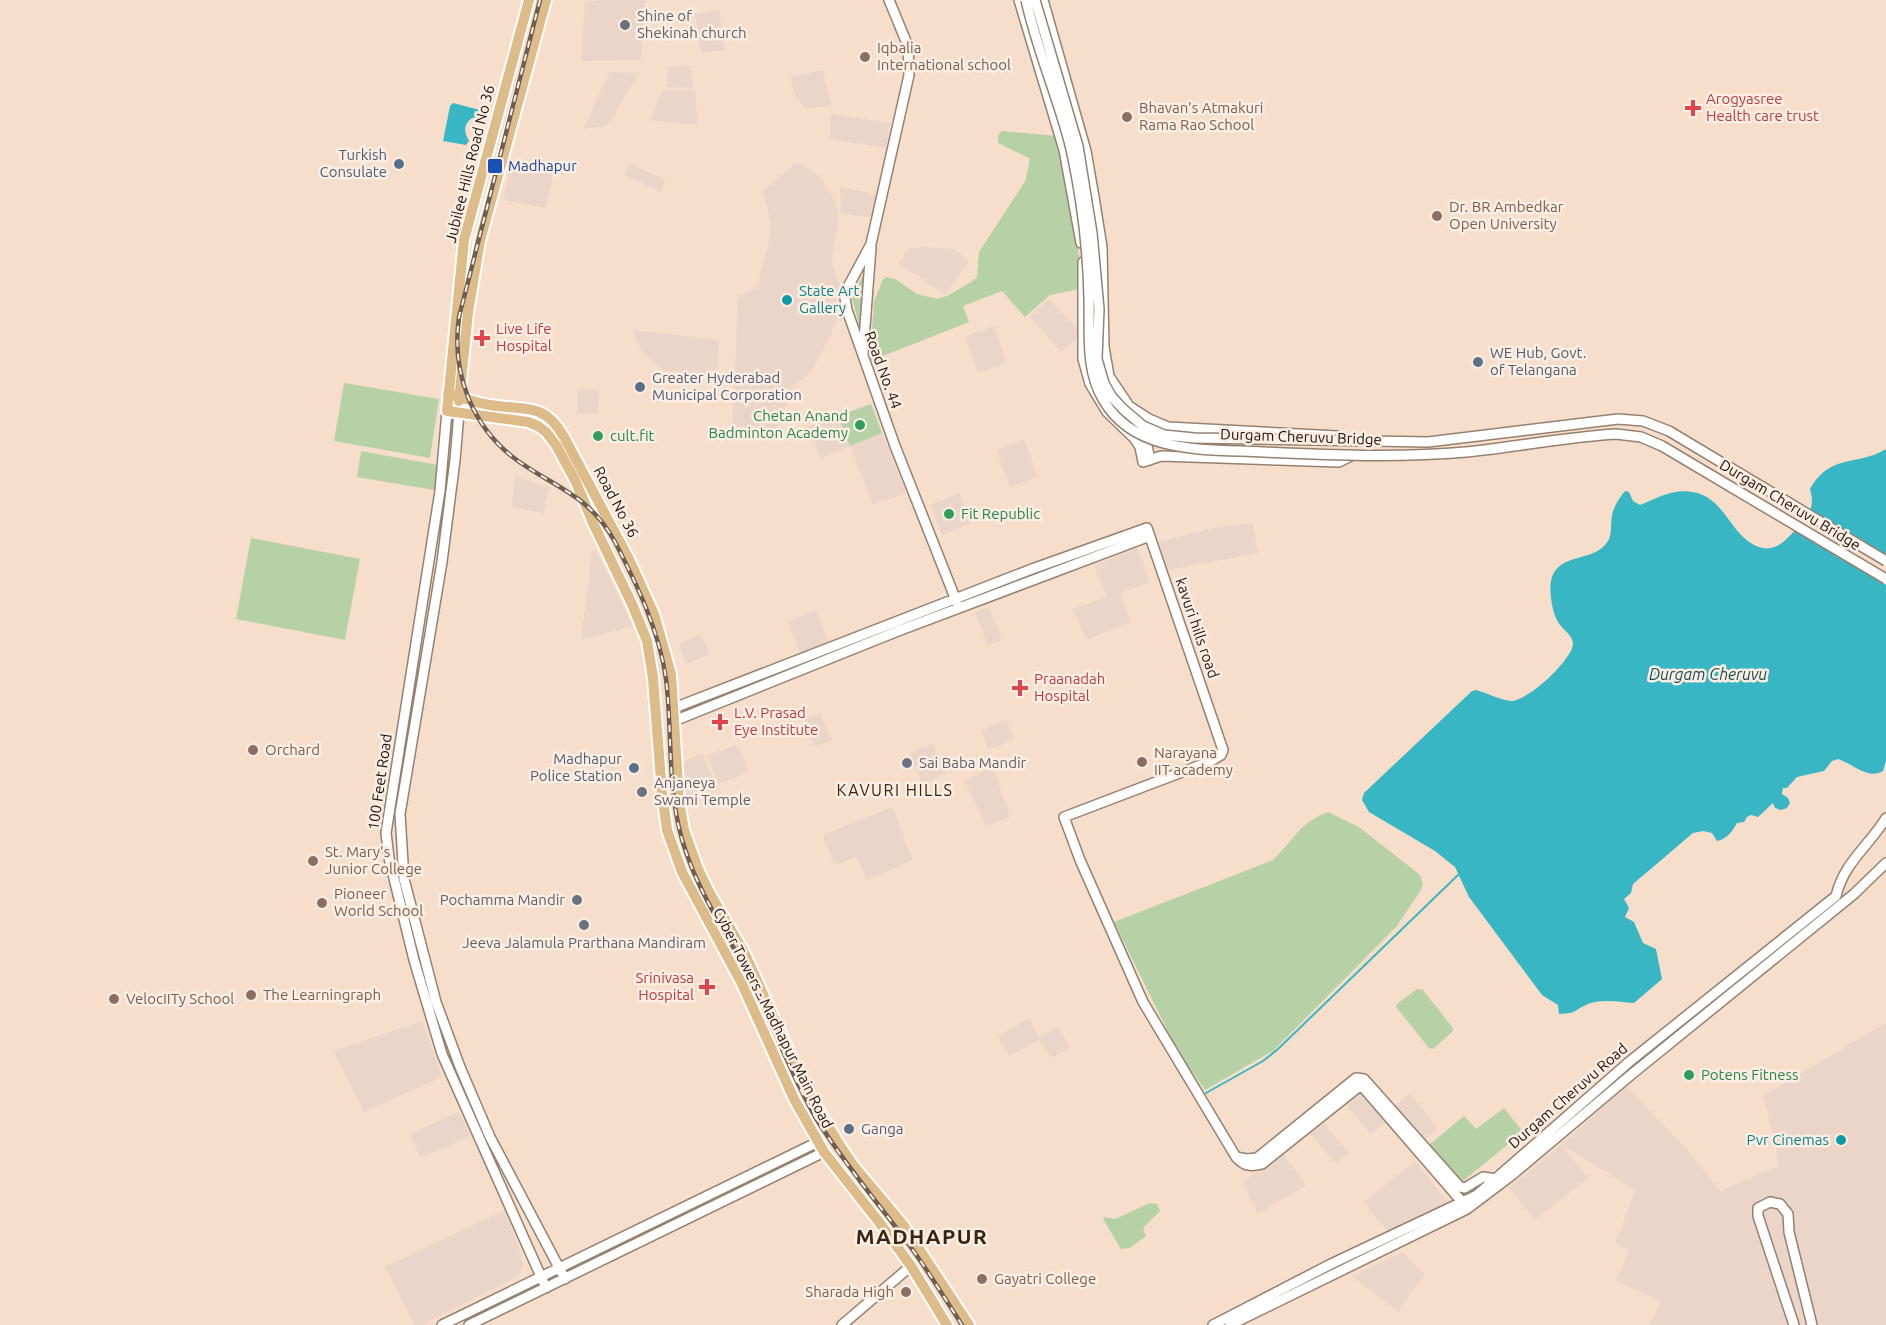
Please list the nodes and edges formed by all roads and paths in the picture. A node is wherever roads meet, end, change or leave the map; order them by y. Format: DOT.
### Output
graph roads {
  1 [pos="530,0"];
  2 [pos="546,0"];
  3 [pos="889,0"];
  4 [pos="1035,0"];
  5 [pos="1022,1"];
  6 [pos="1044,5"];
  7 [pos="871,244"];
  8 [pos="863,355"];
  9 [pos="448,394"];
  10 [pos="460,396"];
  11 [pos="447,411"];
  12 [pos="1138,412"];
  13 [pos="459,413"];
  14 [pos="1344,440"];
  15 [pos="1352,456"];
  16 [pos="1150,460"];
  17 [pos="1886,561"];
  18 [pos="1886,579"];
  19 [pos="646,595"];
  20 [pos="630,600"];
  21 [pos="957,603"];
  22 [pos="697,700"];
  23 [pos="674,708"];
  24 [pos="701,709"];
  25 [pos="674,721"];
  26 [pos="657,726"];
  27 [pos="400,739"];
  28 [pos="412,741"];
  29 [pos="1886,818"];
  30 [pos="1886,863"];
  31 [pos="821,1147"];
  32 [pos="1236,1157"];
  33 [pos="1496,1179"];
  34 [pos="1467,1203"];
  35 [pos="911,1266"];
  36 [pos="559,1267"];
  37 [pos="1320,1275"];
  38 [pos="540,1276"];
  39 [pos="565,1279"];
  40 [pos="546,1287"];
  41 [pos="442,1325"];
  42 [pos="469,1325"];
  43 [pos="842,1325"];
  44 [pos="947,1325"];
  45 [pos="969,1325"];
  46 [pos="1213,1325"];
  47 [pos="1230,1325"];
  48 [pos="1794,1325"];
  49 [pos="1812,1325"];
  1 -- 9 [label="main road, Jubilee Hills Road No 36"];
  2 -- 10 [label="main road, Jubilee Hills Road No 36"];
  3 -- 7 [label="main road, Road No. 44"];
  4 -- 14 [label="main road, Durgam Cheruvu Bridge, bridge"];
  5 -- 6 [label="main road"];
  5 -- 15 [label="main road, Durgam Cheruvu Bridge, bridge"];
  5 -- 16 [label="main road"];
  6 -- 12 [label="main road"];
  7 -- 8 [label="main road"];
  7 -- 8 [label="main road, Road No. 44"];
  8 -- 21 [label="main road, Road No. 44"];
  9 -- 10 [label="main road, Road No 36"];
  9 -- 11 [label="main road, Jubilee Hills Road No 36"];
  10 -- 13 [label="main road, Jubilee Hills Road No 36"];
  10 -- 19 [label="main road, Road No 36"];
  11 -- 13 [label="main road, Road No 36"];
  11 -- 27 [label="main road, 100 Feet Road"];
  12 -- 14 [label="main road"];
  12 -- 16 [label="main road"];
  13 -- 20 [label="main road, Road No 36"];
  13 -- 28 [label="main road, 100 Feet Road"];
  14 -- 17 [label="main road, Durgam Cheruvu Bridge, bridge"];
  15 -- 16 [label="main road"];
  15 -- 18 [label="main road, Durgam Cheruvu Bridge, bridge"];
  19 -- 20 [label="main road"];
  19 -- 23 [label="main road, Road No 36"];
  20 -- 26 [label="main road, Road No 36"];
  21 -- 22 [label="main road, kavuri hills road"];
  21 -- 24 [label="main road, kavuri hills road"];
  21 -- 32 [label="main road, kavuri hills road"];
  22 -- 23 [label="main road, kavuri hills road"];
  22 -- 24 [label="main road"];
  23 -- 25 [label="main road, Cyber Towers - Madhapur Main Road"];
  24 -- 25 [label="main road, kavuri hills road"];
  25 -- 45 [label="main road, Cyber Towers - Madhapur Main Road"];
  26 -- 31 [label="main road, Cyber Towers - Madhapur Main Road"];
  27 -- 28 [label="main road"];
  27 -- 38 [label="main road, 100 Feet Road"];
  28 -- 36 [label="main road, 100 Feet Road"];
  29 -- 33 [label="main road, Durgam Cheruvu Road"];
  30 -- 34 [label="main road, Durgam Cheruvu Road"];
  31 -- 35 [label="main road, Cyber Towers - Madhapur Main Road"];
  31 -- 36 [label="main road"];
  31 -- 39 [label="main road"];
  32 -- 33 [label="main road"];
  32 -- 34 [label="main road"];
  33 -- 34 [label="main road, Durgam Cheruvu Road"];
  34 -- 37 [label="main road, Durgam Cheruvu Road"];
  35 -- 43 [label="main road"];
  35 -- 44 [label="main road, Cyber Towers - Madhapur Main Road"];
  36 -- 38 [label="main road"];
  36 -- 39 [label="main road, 100 Feet Road"];
  37 -- 46 [label="main road, Durgam Cheruvu Road"];
  37 -- 47 [label="main road, Durgam Cheruvu Road"];
  38 -- 40 [label="main road, 100 Feet Road"];
  38 -- 41 [label="main road"];
  39 -- 40 [label="main road"];
  40 -- 42 [label="main road"];
  48 -- 49 [label="main road"];
}
